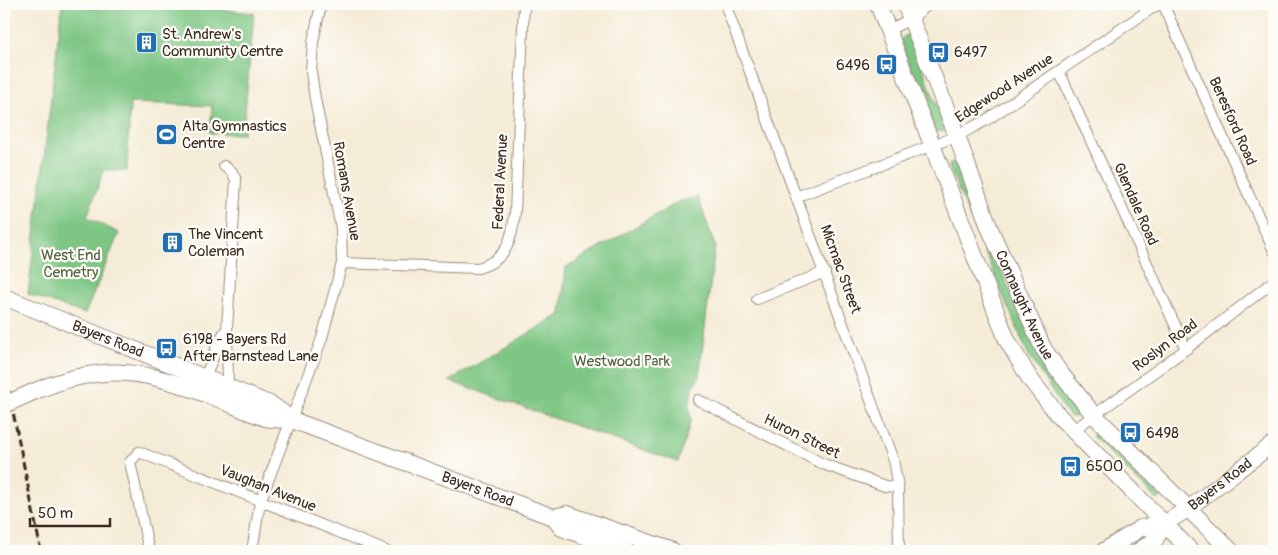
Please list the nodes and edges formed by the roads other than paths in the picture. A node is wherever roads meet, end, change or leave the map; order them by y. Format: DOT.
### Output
graph roads {
  1 [pos="321,4"];
  2 [pos="524,4"];
  3 [pos="725,4"];
  4 [pos="878,4"];
  5 [pos="929,4"];
  6 [pos="1158,4"];
  7 [pos="1164,4"];
  8 [pos="908,11"];
  9 [pos="888,30"];
  10 [pos="1059,71"];
  11 [pos="957,136"];
  12 [pos="934,145"];
  13 [pos="224,166"];
  14 [pos="798,196"];
  15 [pos="1274,252"];
  16 [pos="342,263"];
  17 [pos="825,272"];
  18 [pos="1274,280"];
  19 [pos="7,298"];
  20 [pos="757,299"];
  21 [pos="227,329"];
  22 [pos="1186,349"];
  23 [pos="205,378"];
  24 [pos="228,387"];
  25 [pos="698,400"];
  26 [pos="4,405"];
  27 [pos="1094,415"];
  28 [pos="292,420"];
  29 [pos="1072,431"];
  30 [pos="1274,443"];
  31 [pos="898,487"];
  32 [pos="260,502"];
  33 [pos="1189,508"];
  34 [pos="552,517"];
  35 [pos="1164,524"];
  36 [pos="149,551"];
  37 [pos="252,551"];
  38 [pos="386,551"];
  39 [pos="626,551"];
  40 [pos="673,551"];
  41 [pos="899,551"];
  42 [pos="1104,551"];
  43 [pos="1139,551"];
  44 [pos="1191,551"];
  45 [pos="1231,551"];
  1 -- 16 [label="street, Romans Avenue"];
  2 -- 16 [label="street, Federal Avenue"];
  3 -- 14 [label="street, Micmac Street"];
  4 -- 9 [label="main road, Connaught Avenue"];
  5 -- 8 [label="street"];
  6 -- 10 [label="street, Edgewood Avenue"];
  7 -- 15 [label="street, Beresford Road"];
  8 -- 9 [label="street"];
  8 -- 11 [label="main road, Connaught Avenue"];
  9 -- 12 [label="main road, Connaught Avenue"];
  10 -- 11 [label="street, Edgewood Avenue"];
  10 -- 22 [label="street, Glendale Road"];
  11 -- 12 [label="street, Edgewood Avenue"];
  11 -- 27 [label="main road, Connaught Avenue"];
  12 -- 14 [label="street, Edgewood Avenue"];
  12 -- 29 [label="main road, Connaught Avenue"];
  13 -- 21 [label="street"];
  14 -- 17 [label="street, Micmac Street"];
  16 -- 28 [label="street, Romans Avenue"];
  17 -- 20 [label="street"];
  17 -- 31 [label="street, Micmac Street"];
  18 -- 22 [label="street, Roslyn Road"];
  19 -- 23 [label="main road, Bayers Road"];
  21 -- 23 [label="street"];
  21 -- 24 [label="street"];
  22 -- 27 [label="street, Roslyn Road"];
  23 -- 24 [label="main road, Bayers Road"];
  24 -- 28 [label="main road, Bayers Road"];
  25 -- 31 [label="street, Huron Street"];
  26 -- 28 [label="main road, Bayers Road, bridge"];
  27 -- 29 [label="street, Roslyn Road"];
  27 -- 33 [label="main road, Connaught Avenue"];
  28 -- 32 [label="street, Romans Avenue"];
  28 -- 34 [label="main road, Bayers Road"];
  29 -- 35 [label="main road, Connaught Avenue"];
  30 -- 33 [label="main road, Bayers Road"];
  31 -- 41 [label="street, Micmac Street"];
  32 -- 36 [label="street, Vaughan Avenue"];
  32 -- 37 [label="street, Romans Avenue"];
  32 -- 38 [label="street, Vaughan Avenue"];
  33 -- 35 [label="main road, Bayers Road"];
  33 -- 45 [label="main road, Connaught Avenue"];
  34 -- 39 [label="main road, Bayers Road"];
  34 -- 40 [label="main road, Bayers Road"];
  35 -- 42 [label="main road, Bayers Road"];
  35 -- 43 [label="main road, Bayers Road"];
  35 -- 44 [label="main road, Connaught Avenue"];
}
